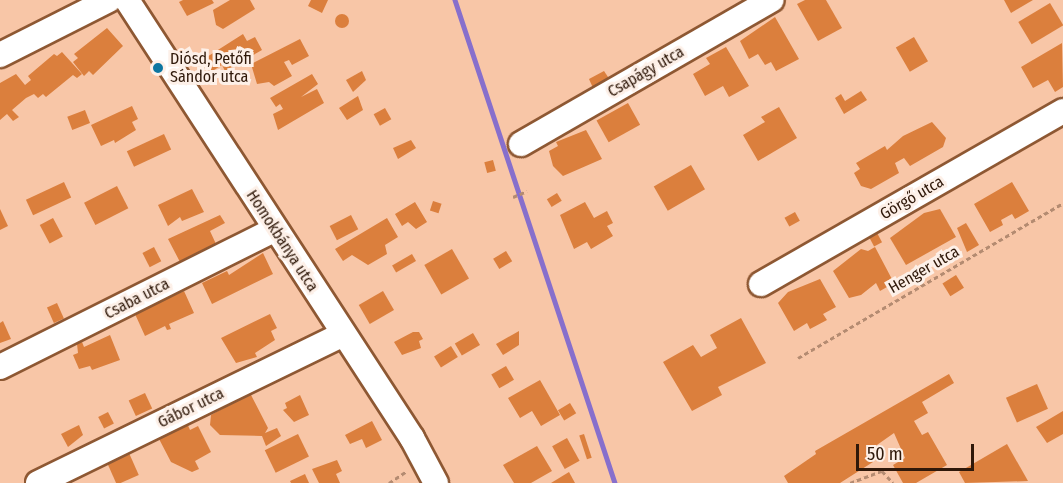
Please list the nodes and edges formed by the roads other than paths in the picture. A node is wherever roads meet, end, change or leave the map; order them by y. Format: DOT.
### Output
graph roads {
  1 [pos="109,0"];
  2 [pos="126,0"];
  3 [pos="771,0"];
  4 [pos="0,55"];
  5 [pos="1063,111"];
  6 [pos="521,144"];
  7 [pos="273,230"];
  8 [pos="761,284"];
  9 [pos="343,334"];
  10 [pos="0,367"];
  11 [pos="38,483"];
  12 [pos="436,483"];
  1 -- 4 [label="street"];
  2 -- 7 [label="street, Homokbánya utca"];
  3 -- 6 [label="street, Csapágy utca"];
  5 -- 8 [label="street, Görgő utca"];
  7 -- 9 [label="street, Homokbánya utca"];
  7 -- 10 [label="street, Csaba utca"];
  9 -- 11 [label="street, Gábor utca"];
  9 -- 12 [label="street, Homokbánya utca"];
}
